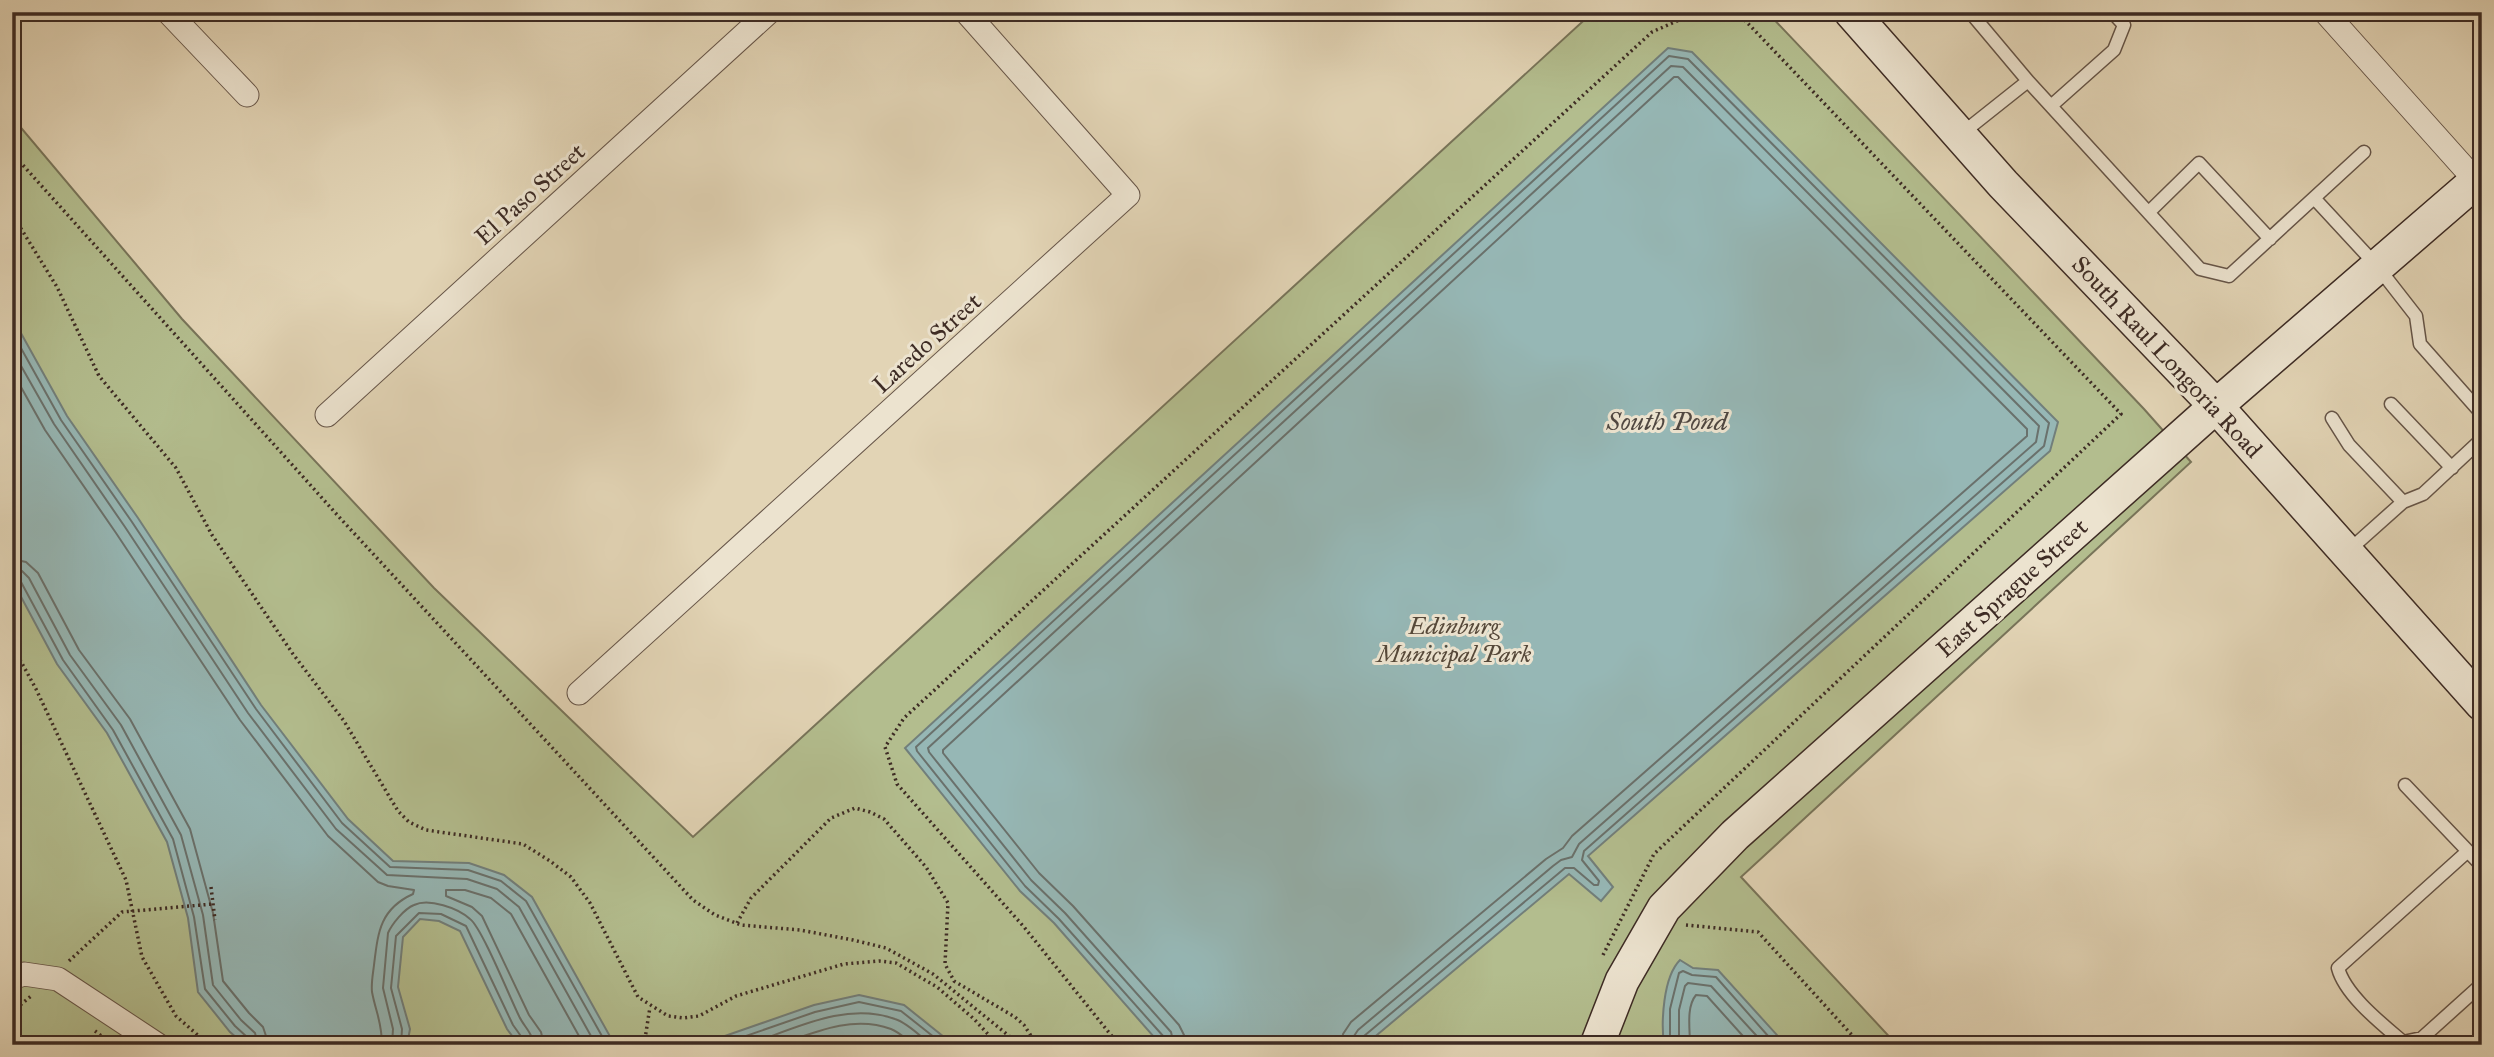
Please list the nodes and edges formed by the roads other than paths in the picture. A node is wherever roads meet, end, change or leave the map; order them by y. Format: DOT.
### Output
graph roads {
  1 [pos="168,12"];
  2 [pos="769,12"];
  3 [pos="966,12"];
  4 [pos="1851,12"];
  5 [pos="1970,12"];
  6 [pos="2112,12"];
  7 [pos="2325,12"];
  8 [pos="2028,81"];
  9 [pos="247,95"];
  10 [pos="2051,106"];
  11 [pos="1960,135"];
  12 [pos="2364,152"];
  13 [pos="2479,178"];
  14 [pos="2314,198"];
  15 [pos="2149,212"];
  16 [pos="2270,239"];
  17 [pos="2377,266"];
  18 [pos="2391,404"];
  19 [pos="2216,406"];
  20 [pos="2482,414"];
  21 [pos="327,415"];
  22 [pos="2332,418"];
  23 [pos="2482,439"];
  24 [pos="2452,468"];
  25 [pos="2403,502"];
  26 [pos="2347,552"];
  27 [pos="579,693"];
  28 [pos="2482,704"];
  29 [pos="2405,785"];
  30 [pos="2468,851"];
  31 [pos="2482,866"];
  32 [pos="12,978"];
  33 [pos="2482,984"];
  34 [pos="1585,1036"];
  35 [pos="158,1045"];
  1 -- 9 [label="street"];
  2 -- 21 [label="street, El Paso Street"];
  3 -- 27 [label="street, Laredo Street"];
  4 -- 11 [label="street, South Raul Longoria Road"];
  5 -- 8 [label="lane"];
  6 -- 10 [label="lane"];
  7 -- 13 [label="street"];
  8 -- 10 [label="lane"];
  8 -- 11 [label="lane"];
  10 -- 15 [label="lane"];
  11 -- 19 [label="street, South Raul Longoria Road"];
  12 -- 14 [label="lane"];
  13 -- 17 [label="street, East Sprague Street"];
  14 -- 16 [label="lane"];
  14 -- 17 [label="lane"];
  15 -- 16 [label="lane"];
  15 -- 16 [label="lane"];
  17 -- 19 [label="street, East Sprague Street"];
  17 -- 20 [label="lane"];
  18 -- 24 [label="lane"];
  19 -- 26 [label="street, South Raul Longoria Road"];
  19 -- 34 [label="street, East Sprague Street"];
  22 -- 25 [label="lane"];
  23 -- 24 [label="lane"];
  24 -- 25 [label="lane"];
  25 -- 26 [label="lane"];
  26 -- 28 [label="street, South Raul Longoria Road"];
  29 -- 30 [label="lane"];
  30 -- 31 [label="lane"];
  30 -- 33 [label="lane"];
  32 -- 35 [label="street"];
}
